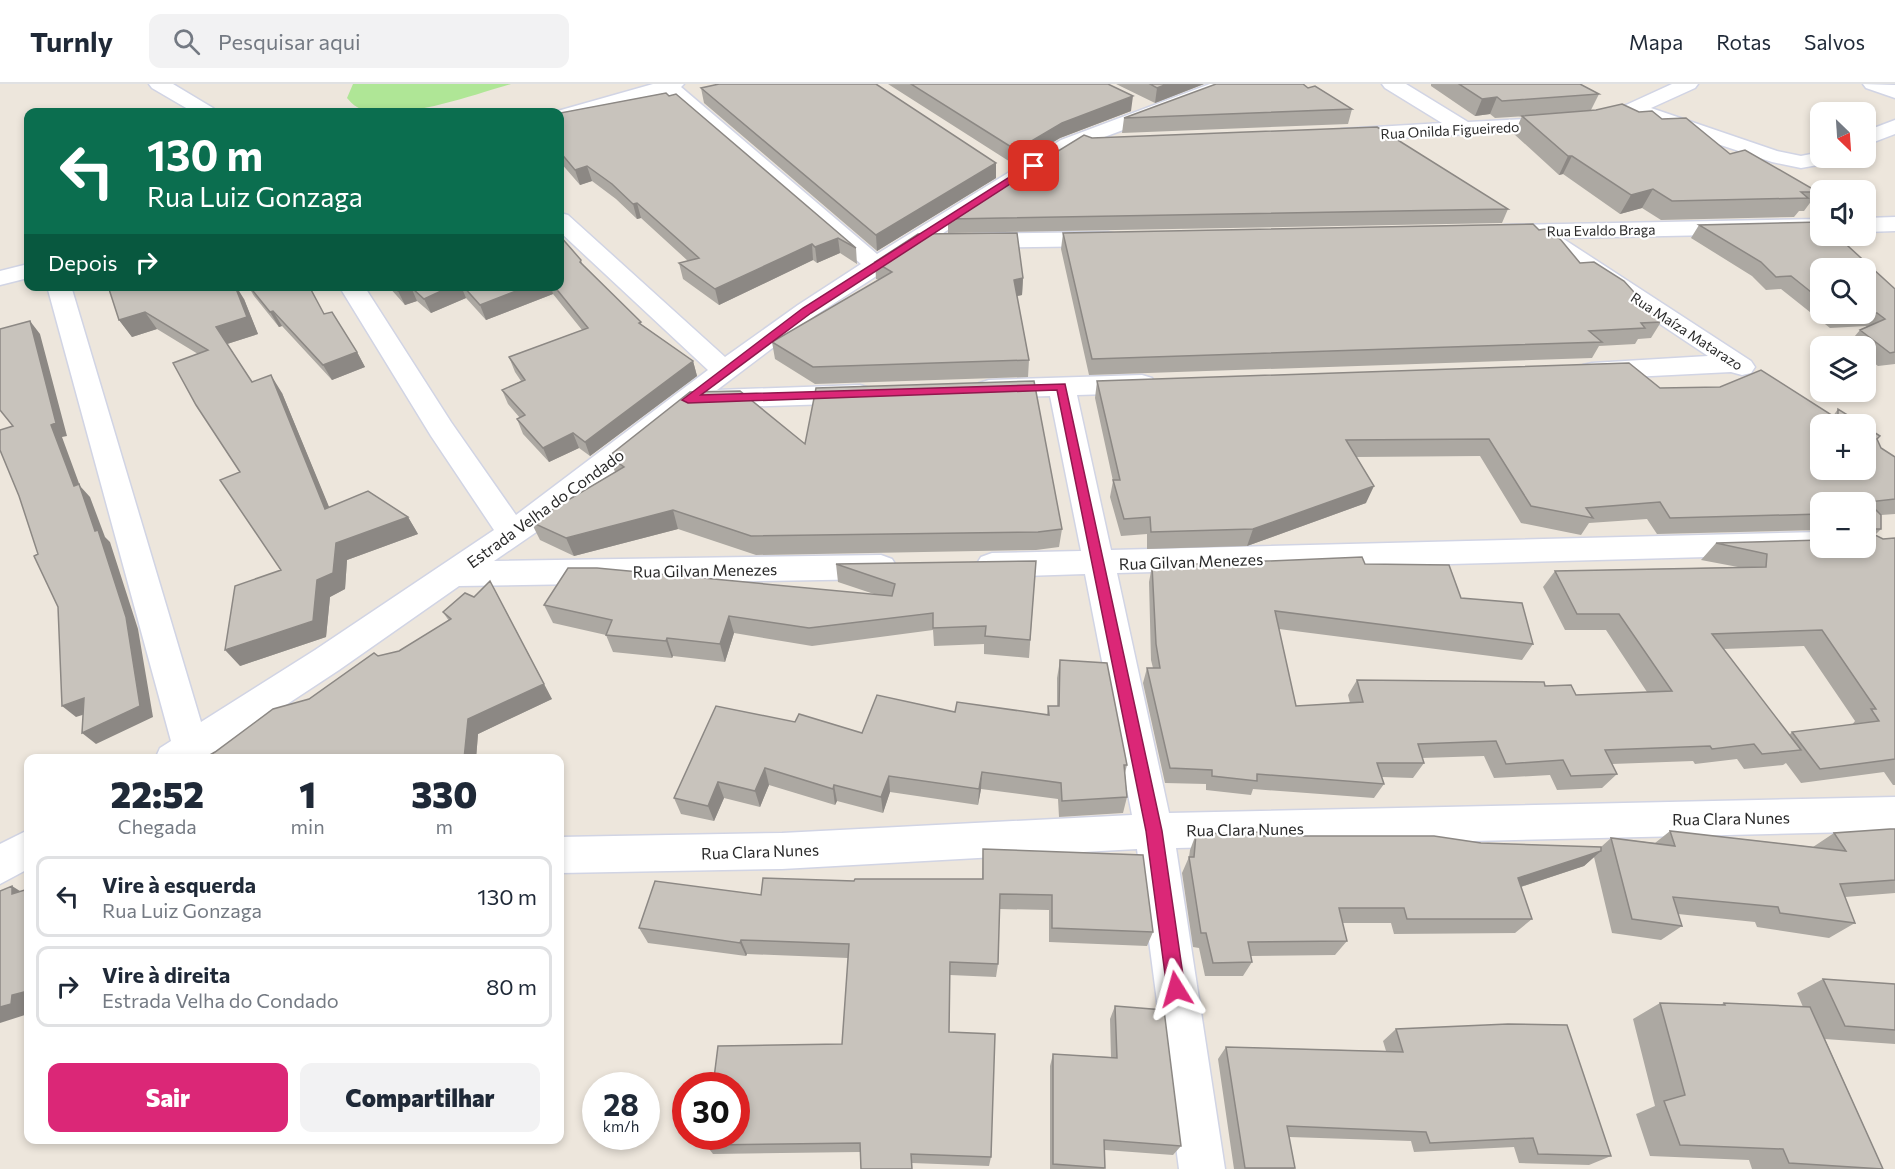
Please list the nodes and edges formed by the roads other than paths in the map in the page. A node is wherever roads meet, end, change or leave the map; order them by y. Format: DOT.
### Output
graph roads {
  1 [pos="159,84"];
  2 [pos="1228,84"];
  3 [pos="1392,84"];
  4 [pos="1688,84"];
  5 [pos="1873,84"];
  6 [pos="671,85"];
  7 [pos="1895,92"];
  8 [pos="200,108"];
  9 [pos="1633,109"];
  10 [pos="1344,112"];
  11 [pos="564,116"];
  12 [pos="1895,126"];
  13 [pos="1464,128"];
  14 [pos="1380,133"];
  15 [pos="1320,135"];
  16 [pos="1876,135"];
  17 [pos="1128,142"];
  18 [pos="1068,144"];
  19 [pos="1409,151"];
  20 [pos="1810,160"];
  21 [pos="1502,210"];
  22 [pos="564,224"];
  23 [pos="1895,224"];
  24 [pos="1876,225"];
  25 [pos="1810,226"];
  26 [pos="1536,232"];
  27 [pos="1488,233"];
  28 [pos="1129,238"];
  29 [pos="913,242"];
  30 [pos="876,265"];
  31 [pos="24,272"];
  32 [pos="0,278"];
  33 [pos="60,291"];
  34 [pos="354,291"];
  35 [pos="1736,363"];
  36 [pos="724,371"];
  37 [pos="1563,372"];
  38 [pos="1764,381"];
  39 [pos="1169,383"];
  40 [pos="1062,387"];
  41 [pos="968,390"];
  42 [pos="886,393"];
  43 [pos="688,400"];
  44 [pos="512,533"];
  45 [pos="1810,543"];
  46 [pos="1098,564"];
  47 [pos="967,566"];
  48 [pos="907,567"];
  49 [pos="453,574"];
  50 [pos="182,753"];
  51 [pos="1895,814"];
  52 [pos="1154,831"];
  53 [pos="564,855"];
  54 [pos="1202,1169"];
  1 -- 8 [label="street"];
  2 -- 18 [label="street, Estrada Velha do Condado"];
  3 -- 13 [label="street"];
  4 -- 9 [label="street, Rua Onilda Figueiredo"];
  5 -- 7 [label="street"];
  6 -- 11 [label="street"];
  6 -- 30 [label="street"];
  9 -- 13 [label="street, Rua Onilda Figueiredo"];
  9 -- 20 [label="street"];
  10 -- 14 [label="street"];
  12 -- 16 [label="street"];
  13 -- 14 [label="street, Rua Onilda Figueiredo"];
  14 -- 15 [label="street, Rua Onilda Figueiredo"];
  14 -- 19 [label="street"];
  17 -- 18 [label="street"];
  18 -- 29 [label="street, Estrada Velha do Condado"];
  21 -- 26 [label="street, Rua Maíza Matarazo"];
  22 -- 36 [label="street"];
  23 -- 24 [label="street"];
  25 -- 26 [label="street, Rua Evaldo Braga"];
  26 -- 27 [label="street, Rua Evaldo Braga"];
  26 -- 35 [label="street, Rua Maíza Matarazo"];
  28 -- 29 [label="street"];
  29 -- 30 [label="street, Estrada Velha do Condado"];
  30 -- 36 [label="street, Estrada Velha do Condado"];
  31 -- 32 [label="street"];
  33 -- 50 [label="street"];
  34 -- 44 [label="street"];
  35 -- 37 [label="street"];
  35 -- 38 [label="street, Rua Maíza Matarazo"];
  36 -- 43 [label="street, Estrada Velha do Condado"];
  39 -- 40 [label="street"];
  40 -- 41 [label="street"];
  40 -- 46 [label="street"];
  42 -- 43 [label="street"];
  43 -- 44 [label="street, Estrada Velha do Condado"];
  44 -- 49 [label="street, Estrada Velha do Condado"];
  45 -- 46 [label="street, Rua Gilvan Menezes"];
  46 -- 47 [label="street, Rua Gilvan Menezes"];
  46 -- 52 [label="street"];
  48 -- 49 [label="street, Rua Gilvan Menezes"];
  49 -- 50 [label="street, Estrada Velha do Condado"];
  51 -- 52 [label="street, Rua Clara Nunes"];
  52 -- 53 [label="street, Rua Clara Nunes"];
  52 -- 54 [label="street"];
}
